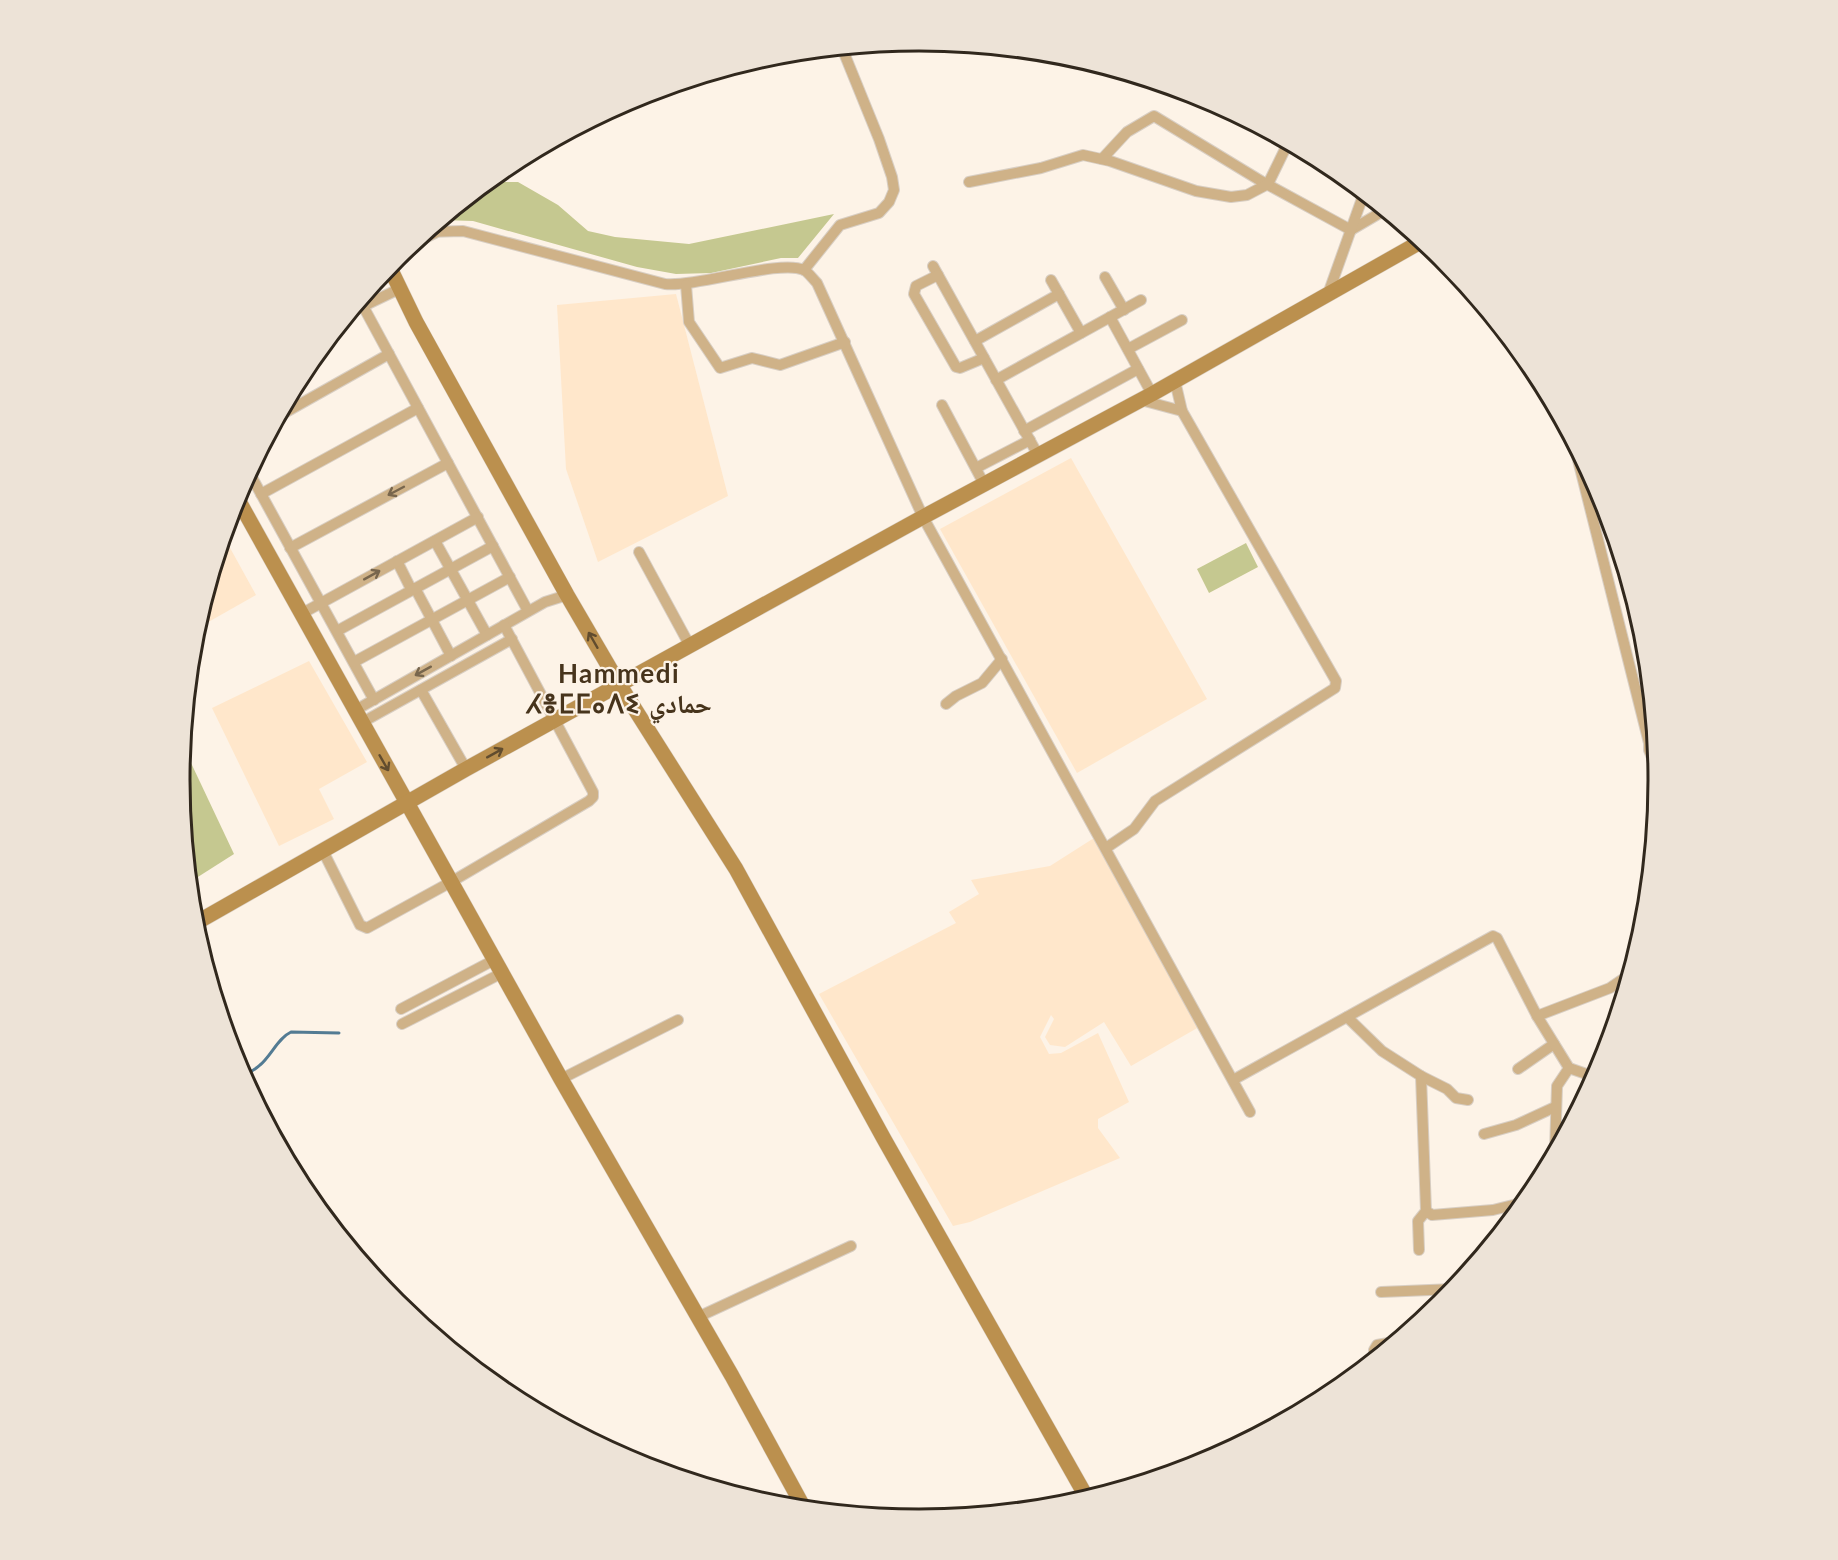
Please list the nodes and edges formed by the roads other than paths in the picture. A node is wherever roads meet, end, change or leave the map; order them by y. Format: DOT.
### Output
graph roads {
  1 [pos="845,55"];
  2 [pos="1285,150"];
  3 [pos="1102,159"];
  4 [pos="969,182"];
  5 [pos="1268,184"];
  6 [pos="1361,201"];
  7 [pos="1378,214"];
  8 [pos="1351,230"];
  9 [pos="441,231"];
  10 [pos="437,233"];
  11 [pos="1414,246"];
  12 [pos="804,270"];
  13 [pos="393,276"];
  14 [pos="1105,277"];
  15 [pos="1051,280"];
  16 [pos="686,285"];
  17 [pos="399,289"];
  18 [pos="1059,294"];
  19 [pos="1328,294"];
  20 [pos="374,296"];
  21 [pos="1141,300"];
  22 [pos="376,301"];
  23 [pos="366,305"];
  24 [pos="364,308"];
  25 [pos="1124,310"];
  26 [pos="1110,317"];
  27 [pos="1182,320"];
  28 [pos="1081,333"];
  29 [pos="975,341"];
  30 [pos="845,342"];
  31 [pos="1128,349"];
  32 [pos="389,354"];
  33 [pos="984,358"];
  34 [pos="958,369"];
  35 [pos="1138,369"];
  36 [pos="996,380"];
  37 [pos="960,381"];
  38 [pos="1175,381"];
  39 [pos="1146,397"];
  40 [pos="942,405"];
  41 [pos="418,408"];
  42 [pos="292,409"];
  43 [pos="1182,411"];
  44 [pos="1027,436"];
  45 [pos="1038,455"];
  46 [pos="448,463"];
  47 [pos="976,468"];
  48 [pos="1583,479"];
  49 [pos="254,481"];
  50 [pos="984,484"];
  51 [pos="261,494"];
  52 [pos="243,508"];
  53 [pos="478,517"];
  54 [pos="923,517"];
  55 [pos="435,541"];
  56 [pos="493,546"];
  57 [pos="290,548"];
  58 [pos="639,552"];
  59 [pos="397,561"];
  60 [pos="451,569"];
  61 [pos="510,577"];
  62 [pos="413,589"];
  63 [pos="567,595"];
  64 [pos="468,600"];
  65 [pos="321,604"];
  66 [pos="528,611"];
  67 [pos="301,614"];
  68 [pos="432,620"];
  69 [pos="504,625"];
  70 [pos="337,631"];
  71 [pos="487,635"];
  72 [pos="512,639"];
  73 [pos="690,646"];
  74 [pos="451,656"];
  75 [pos="1002,659"];
  76 [pos="354,662"];
  77 [pos="619,684"];
  78 [pos="421,690"];
  79 [pos="374,700"];
  80 [pos="945,705"];
  81 [pos="357,717"];
  82 [pos="554,721"];
  83 [pos="1646,731"];
  84 [pos="466,768"];
  85 [pos="407,802"];
  86 [pos="1106,848"];
  87 [pos="323,851"];
  88 [pos="451,882"];
  89 [pos="203,919"];
  90 [pos="498,966"];
  91 [pos="1619,982"];
  92 [pos="401,1010"];
  93 [pos="1537,1016"];
  94 [pos="1347,1017"];
  95 [pos="678,1020"];
  96 [pos="402,1024"];
  97 [pos="1554,1044"];
  98 [pos="1569,1068"];
  99 [pos="1518,1069"];
  100 [pos="1586,1074"];
  101 [pos="1421,1076"];
  102 [pos="561,1079"];
  103 [pos="1233,1080"];
  104 [pos="1468,1100"];
  105 [pos="1555,1107"];
  106 [pos="1250,1113"];
  107 [pos="1484,1134"];
  108 [pos="1555,1135"];
  109 [pos="1510,1206"];
  110 [pos="1429,1213"];
  111 [pos="851,1246"];
  112 [pos="1419,1250"];
  113 [pos="1439,1290"];
  114 [pos="1381,1292"];
  115 [pos="698,1317"];
  116 [pos="1082,1490"];
  117 [pos="799,1499"];
  1 -- 12 [label="street"];
  2 -- 5 [label="street"];
  3 -- 4 [label="street"];
  3 -- 5 [label="street"];
  3 -- 5 [label="street"];
  5 -- 8 [label="street"];
  6 -- 8 [label="street"];
  7 -- 8 [label="street"];
  8 -- 19 [label="street"];
  9 -- 10 [label="street"];
  9 -- 16 [label="street"];
  11 -- 19 [label="main road"];
  12 -- 16 [label="street"];
  12 -- 30 [label="street"];
  13 -- 17 [label="main road"];
  14 -- 25 [label="street"];
  15 -- 18 [label="street"];
  16 -- 30 [label="street"];
  17 -- 22 [label="street"];
  17 -- 63 [label="main road"];
  18 -- 28 [label="street"];
  18 -- 29 [label="street"];
  19 -- 38 [label="main road"];
  20 -- 22 [label="street"];
  21 -- 25 [label="street"];
  22 -- 23 [label="street"];
  24 -- 32 [label="street"];
  25 -- 26 [label="street"];
  26 -- 28 [label="street"];
  26 -- 31 [label="street"];
  27 -- 31 [label="street"];
  28 -- 36 [label="street"];
  29 -- 33 [label="street"];
  29 -- 34 [label="street"];
  30 -- 54 [label="street"];
  31 -- 35 [label="street"];
  32 -- 41 [label="street"];
  32 -- 42 [label="street"];
  33 -- 34 [label="street"];
  33 -- 36 [label="street"];
  34 -- 37 [label="street"];
  35 -- 39 [label="street"];
  35 -- 44 [label="street"];
  36 -- 44 [label="street"];
  38 -- 39 [label="main road"];
  38 -- 43 [label="street"];
  39 -- 43 [label="street"];
  39 -- 45 [label="main road"];
  40 -- 47 [label="street"];
  41 -- 46 [label="street"];
  41 -- 51 [label="street"];
  43 -- 86 [label="street"];
  44 -- 45 [label="street"];
  44 -- 47 [label="street"];
  45 -- 50 [label="main road"];
  46 -- 53 [label="street"];
  46 -- 57 [label="street, one-way"];
  47 -- 50 [label="street"];
  48 -- 83 [label="street"];
  49 -- 51 [label="street"];
  50 -- 54 [label="main road"];
  51 -- 57 [label="street"];
  52 -- 67 [label="main road"];
  53 -- 55 [label="street"];
  53 -- 56 [label="street"];
  54 -- 73 [label="main road"];
  54 -- 75 [label="street"];
  55 -- 59 [label="street"];
  55 -- 60 [label="street"];
  56 -- 60 [label="street"];
  56 -- 61 [label="street"];
  57 -- 65 [label="street"];
  58 -- 73 [label="street"];
  59 -- 62 [label="street"];
  65 -- 59 [label="street, one-way"];
  60 -- 62 [label="street"];
  60 -- 64 [label="street"];
  61 -- 64 [label="street"];
  61 -- 66 [label="street"];
  62 -- 68 [label="street"];
  62 -- 70 [label="street"];
  63 -- 66 [label="street"];
  77 -- 63 [label="main road, one-way"];
  64 -- 68 [label="street"];
  64 -- 71 [label="street"];
  65 -- 67 [label="street"];
  65 -- 70 [label="street"];
  66 -- 69 [label="street"];
  67 -- 81 [label="main road"];
  68 -- 74 [label="street"];
  68 -- 76 [label="street"];
  69 -- 71 [label="street"];
  69 -- 72 [label="street"];
  70 -- 76 [label="street"];
  71 -- 74 [label="street"];
  72 -- 78 [label="street"];
  72 -- 82 [label="street"];
  73 -- 77 [label="main road"];
  74 -- 79 [label="street, one-way"];
  75 -- 80 [label="street"];
  75 -- 86 [label="street"];
  76 -- 79 [label="street"];
  77 -- 82 [label="main road"];
  77 -- 116 [label="main road"];
  78 -- 81 [label="street"];
  78 -- 84 [label="street"];
  79 -- 81 [label="street"];
  81 -- 85 [label="main road, one-way"];
  84 -- 82 [label="main road, one-way"];
  82 -- 88 [label="street"];
  84 -- 85 [label="main road"];
  85 -- 87 [label="main road"];
  85 -- 88 [label="main road"];
  86 -- 103 [label="street"];
  87 -- 88 [label="street"];
  87 -- 89 [label="main road"];
  88 -- 90 [label="main road"];
  90 -- 92 [label="street"];
  90 -- 96 [label="street"];
  90 -- 102 [label="main road"];
  91 -- 93 [label="street"];
  93 -- 94 [label="street"];
  93 -- 97 [label="street"];
  94 -- 101 [label="street"];
  94 -- 103 [label="street"];
  95 -- 102 [label="street"];
  97 -- 98 [label="street"];
  97 -- 99 [label="street"];
  98 -- 100 [label="street"];
  98 -- 105 [label="street"];
  101 -- 104 [label="street"];
  101 -- 110 [label="street"];
  102 -- 115 [label="main road"];
  103 -- 106 [label="street"];
  105 -- 107 [label="street"];
  105 -- 108 [label="street"];
  109 -- 110 [label="street"];
  110 -- 112 [label="street"];
  111 -- 115 [label="street"];
  113 -- 114 [label="street"];
  115 -- 117 [label="main road"];
}
